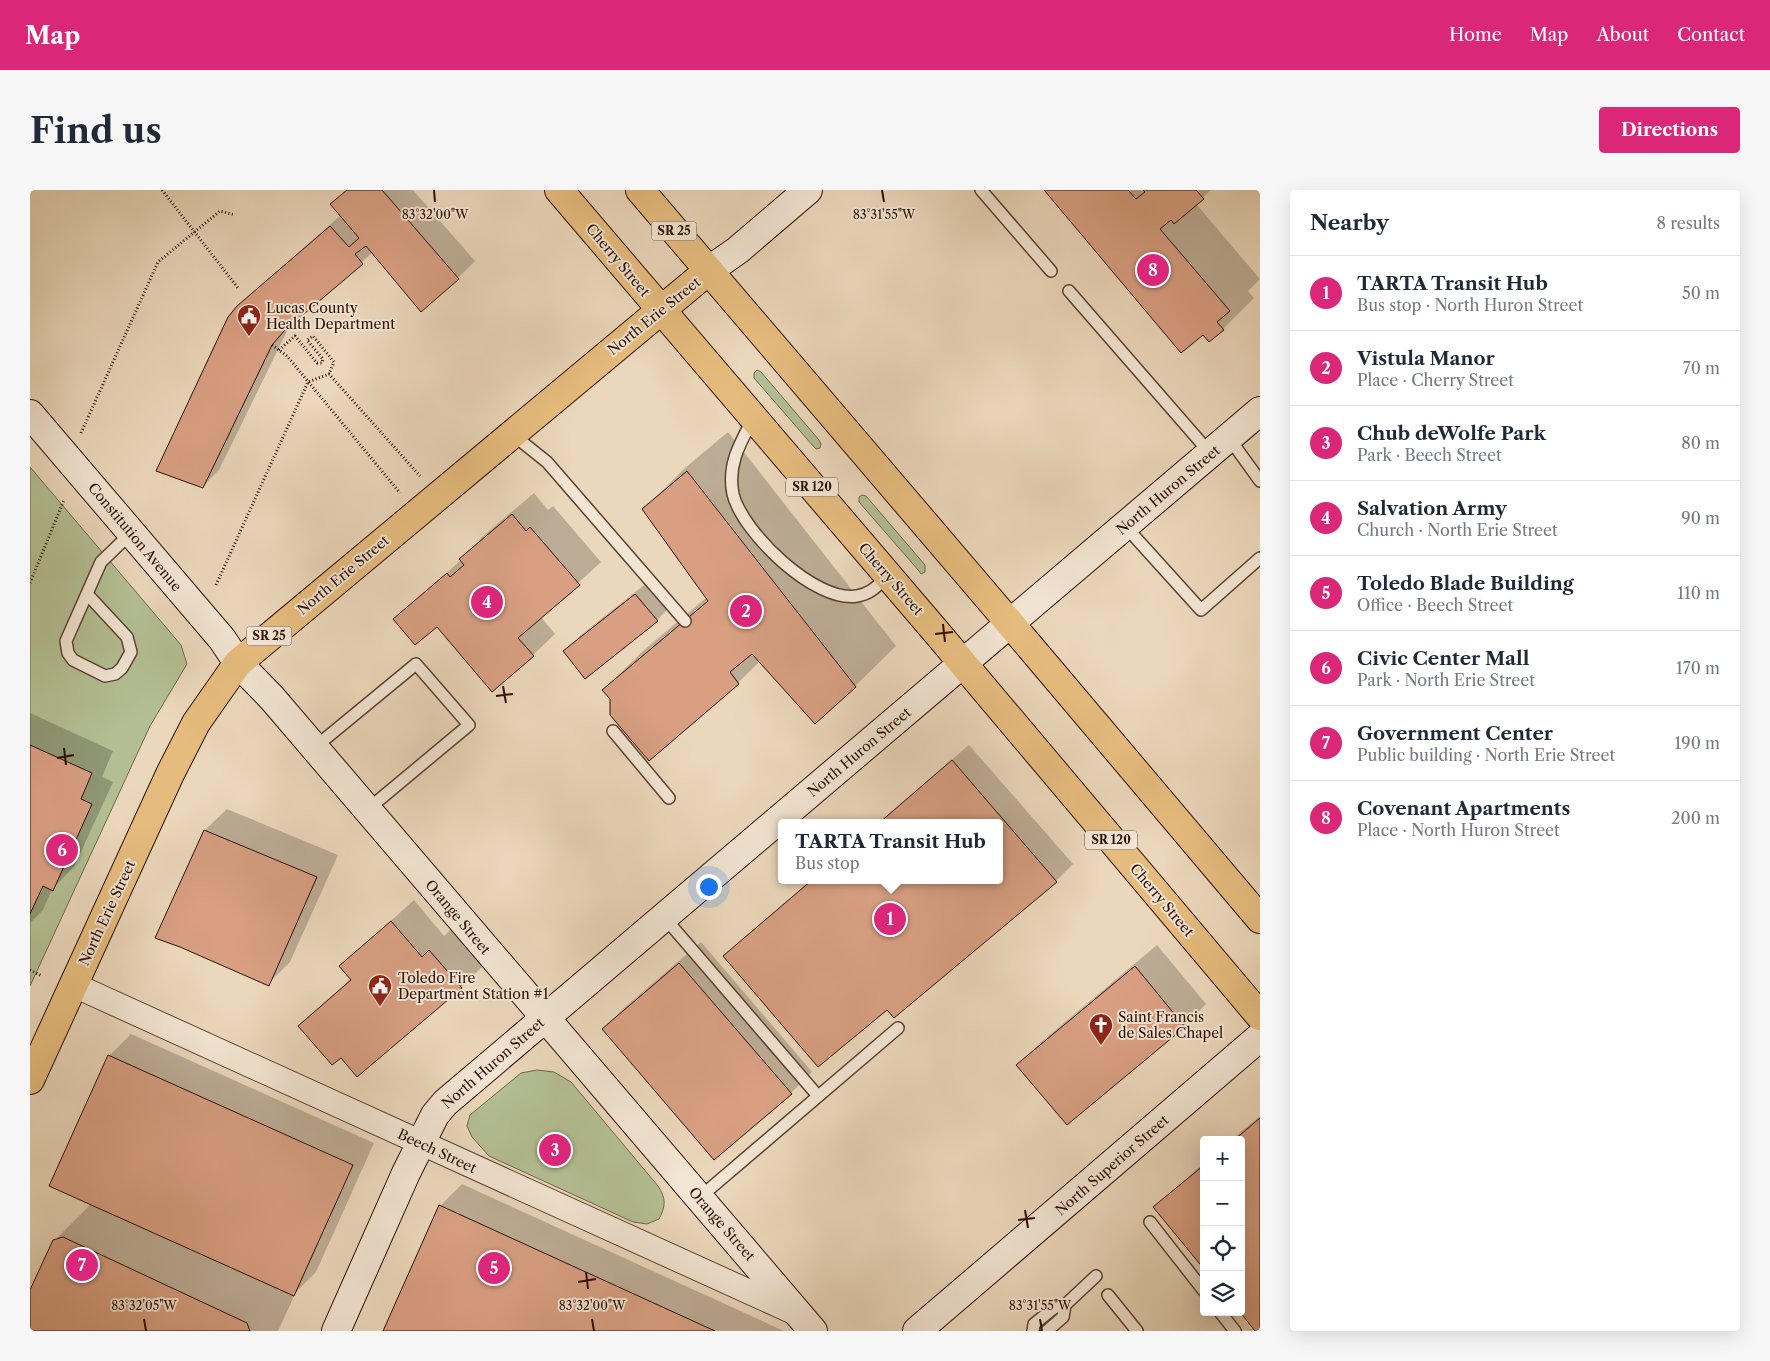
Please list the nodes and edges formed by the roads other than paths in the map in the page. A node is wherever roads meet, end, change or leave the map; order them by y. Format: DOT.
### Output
graph roads {
  1 [pos="559,190"];
  2 [pos="640,190"];
  3 [pos="806,190"];
  4 [pos="981,190"];
  5 [pos="708,271"];
  6 [pos="1052,271"];
  7 [pos="1069,291"];
  8 [pos="660,310"];
  9 [pos="1260,411"];
  10 [pos="30,414"];
  11 [pos="753,419"];
  12 [pos="512,434"];
  13 [pos="1220,446"];
  14 [pos="1260,481"];
  15 [pos="1125,526"];
  16 [pos="131,533"];
  17 [pos="1260,558"];
  18 [pos="888,576"];
  19 [pos="87,594"];
  20 [pos="685,621"];
  21 [pos="1009,623"];
  22 [pos="238,663"];
  23 [pos="962,664"];
  24 [pos="613,731"];
  25 [pos="314,748"];
  26 [pos="669,798"];
  27 [pos="367,810"];
  28 [pos="779,819"];
  29 [pos="778,820"];
  30 [pos="664,917"];
  31 [pos="1260,920"];
  32 [pos="74,985"];
  33 [pos="1260,1016"];
  34 [pos="544,1019"];
  35 [pos="898,1028"];
  36 [pos="1260,1037"];
  37 [pos="30,1080"];
  38 [pos="818,1096"];
  39 [pos="420,1144"];
  40 [pos="699,1198"];
  41 [pos="1150,1222"];
  42 [pos="1096,1276"];
  43 [pos="1200,1286"];
  44 [pos="1108,1295"];
  45 [pos="1064,1305"];
  46 [pos="1223,1316"];
  47 [pos="807,1323"];
  48 [pos="336,1331"];
  49 [pos="917,1331"];
  50 [pos="1033,1331"];
  51 [pos="1047,1331"];
  52 [pos="1137,1331"];
  53 [pos="1235,1331"];
  1 -- 8 [label="main road, Cherry Street / SR 120"];
  2 -- 5 [label="main road, SR 25"];
  3 -- 5 [label="street, North Erie Street"];
  4 -- 6 [label="lane"];
  5 -- 8 [label="main road, North Erie Street / SR 25"];
  5 -- 21 [label="main road"];
  7 -- 13 [label="lane"];
  8 -- 11 [label="main road, Cherry Street / SR 120"];
  8 -- 12 [label="main road, North Erie Street / SR 25"];
  9 -- 13 [label="street, North Huron Street"];
  10 -- 16 [label="street, Constitution Avenue"];
  11 -- 18 [label="main road, Cherry Street / SR 120"];
  11 -- 18 [label="lane"];
  12 -- 20 [label="lane"];
  12 -- 22 [label="main road, North Erie Street / SR 25"];
  13 -- 14 [label="lane"];
  13 -- 15 [label="street, North Huron Street"];
  15 -- 17 [label="lane"];
  15 -- 21 [label="street, North Huron Street"];
  16 -- 19 [label="lane"];
  16 -- 22 [label="street, Constitution Avenue"];
  18 -- 23 [label="main road, Cherry Street / SR 120"];
  19 -- 19 [label="lane"];
  21 -- 23 [label="street, North Huron Street"];
  21 -- 31 [label="main road"];
  22 -- 25 [label="street, Orange Street"];
  22 -- 32 [label="main road, North Erie Street / SR 25"];
  23 -- 28 [label="street, North Huron Street"];
  23 -- 33 [label="main road, Cherry Street / SR 120"];
  24 -- 26 [label="lane"];
  25 -- 27 [label="street, Orange Street"];
  25 -- 27 [label="lane"];
  27 -- 34 [label="street, Orange Street"];
  29 -- 30 [label="street, North Huron Street"];
  30 -- 34 [label="street, North Huron Street"];
  30 -- 38 [label="lane"];
  32 -- 37 [label="main road, North Erie Street / SR 25"];
  32 -- 39 [label="street, Beech Street"];
  34 -- 39 [label="street, North Huron Street"];
  34 -- 40 [label="street, Orange Street"];
  35 -- 38 [label="lane"];
  36 -- 49 [label="street, North Superior Street"];
  38 -- 40 [label="lane"];
  39 -- 47 [label="street, Beech Street"];
  39 -- 48 [label="street, North Huron Street"];
  40 -- 47 [label="street, Orange Street"];
  41 -- 43 [label="lane"];
  42 -- 45 [label="lane"];
  44 -- 52 [label="lane"];
  45 -- 50 [label="lane"];
  45 -- 51 [label="lane"];
  46 -- 53 [label="lane"];
}
